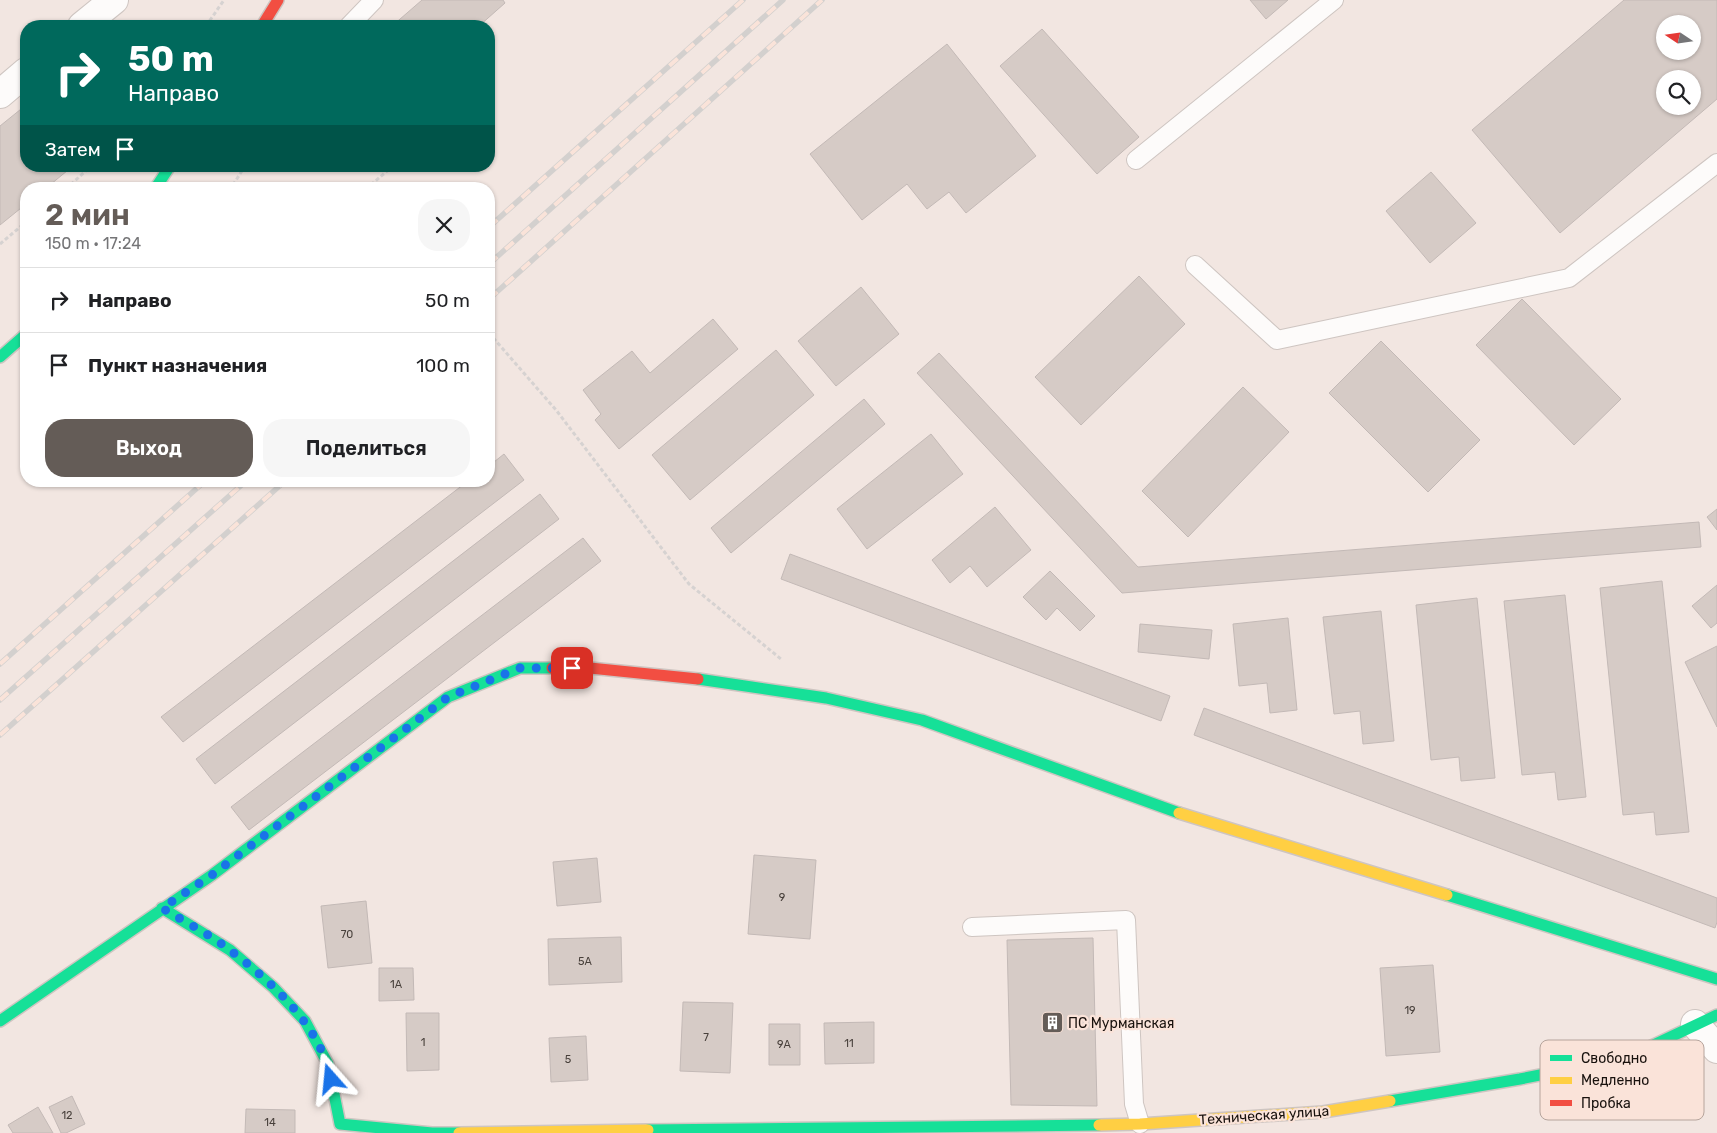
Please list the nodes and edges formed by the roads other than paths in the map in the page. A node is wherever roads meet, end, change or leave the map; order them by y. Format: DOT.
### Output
graph roads {
  1 [pos="114,0"];
  2 [pos="374,0"];
  3 [pos="1334,0"];
  4 [pos="275,1"];
  5 [pos="89,20"];
  6 [pos="265,20"];
  7 [pos="355,20"];
  8 [pos="20,77"];
  9 [pos="0,94"];
  10 [pos="1136,160"];
  11 [pos="1717,163"];
  12 [pos="1194,265"];
  13 [pos="20,339"];
  14 [pos="0,357"];
  15 [pos="162,908"];
  16 [pos="972,926"];
  17 [pos="1717,979"];
  18 [pos="1706,1020"];
  19 [pos="0,1021"];
  20 [pos="1664,1040"];
  21 [pos="1717,1049"];
  22 [pos="1540,1075"];
  23 [pos="339,1128"];
  24 [pos="1140,1128"];
  1 -- 5 [label="street"];
  2 -- 7 [label="lane"];
  3 -- 10 [label="lane"];
  4 -- 6 [label="street"];
  8 -- 9 [label="street"];
  11 -- 12 [label="lane"];
  13 -- 14 [label="street"];
  15 -- 17 [label="street"];
  15 -- 19 [label="street"];
  15 -- 23 [label="street, Техническая улица"];
  16 -- 24 [label="lane"];
  18 -- 20 [label="street, Техническая улица"];
  18 -- 21 [label="street"];
  22 -- 24 [label="street, Техническая улица"];
  23 -- 24 [label="street, Техническая улица"];
}
